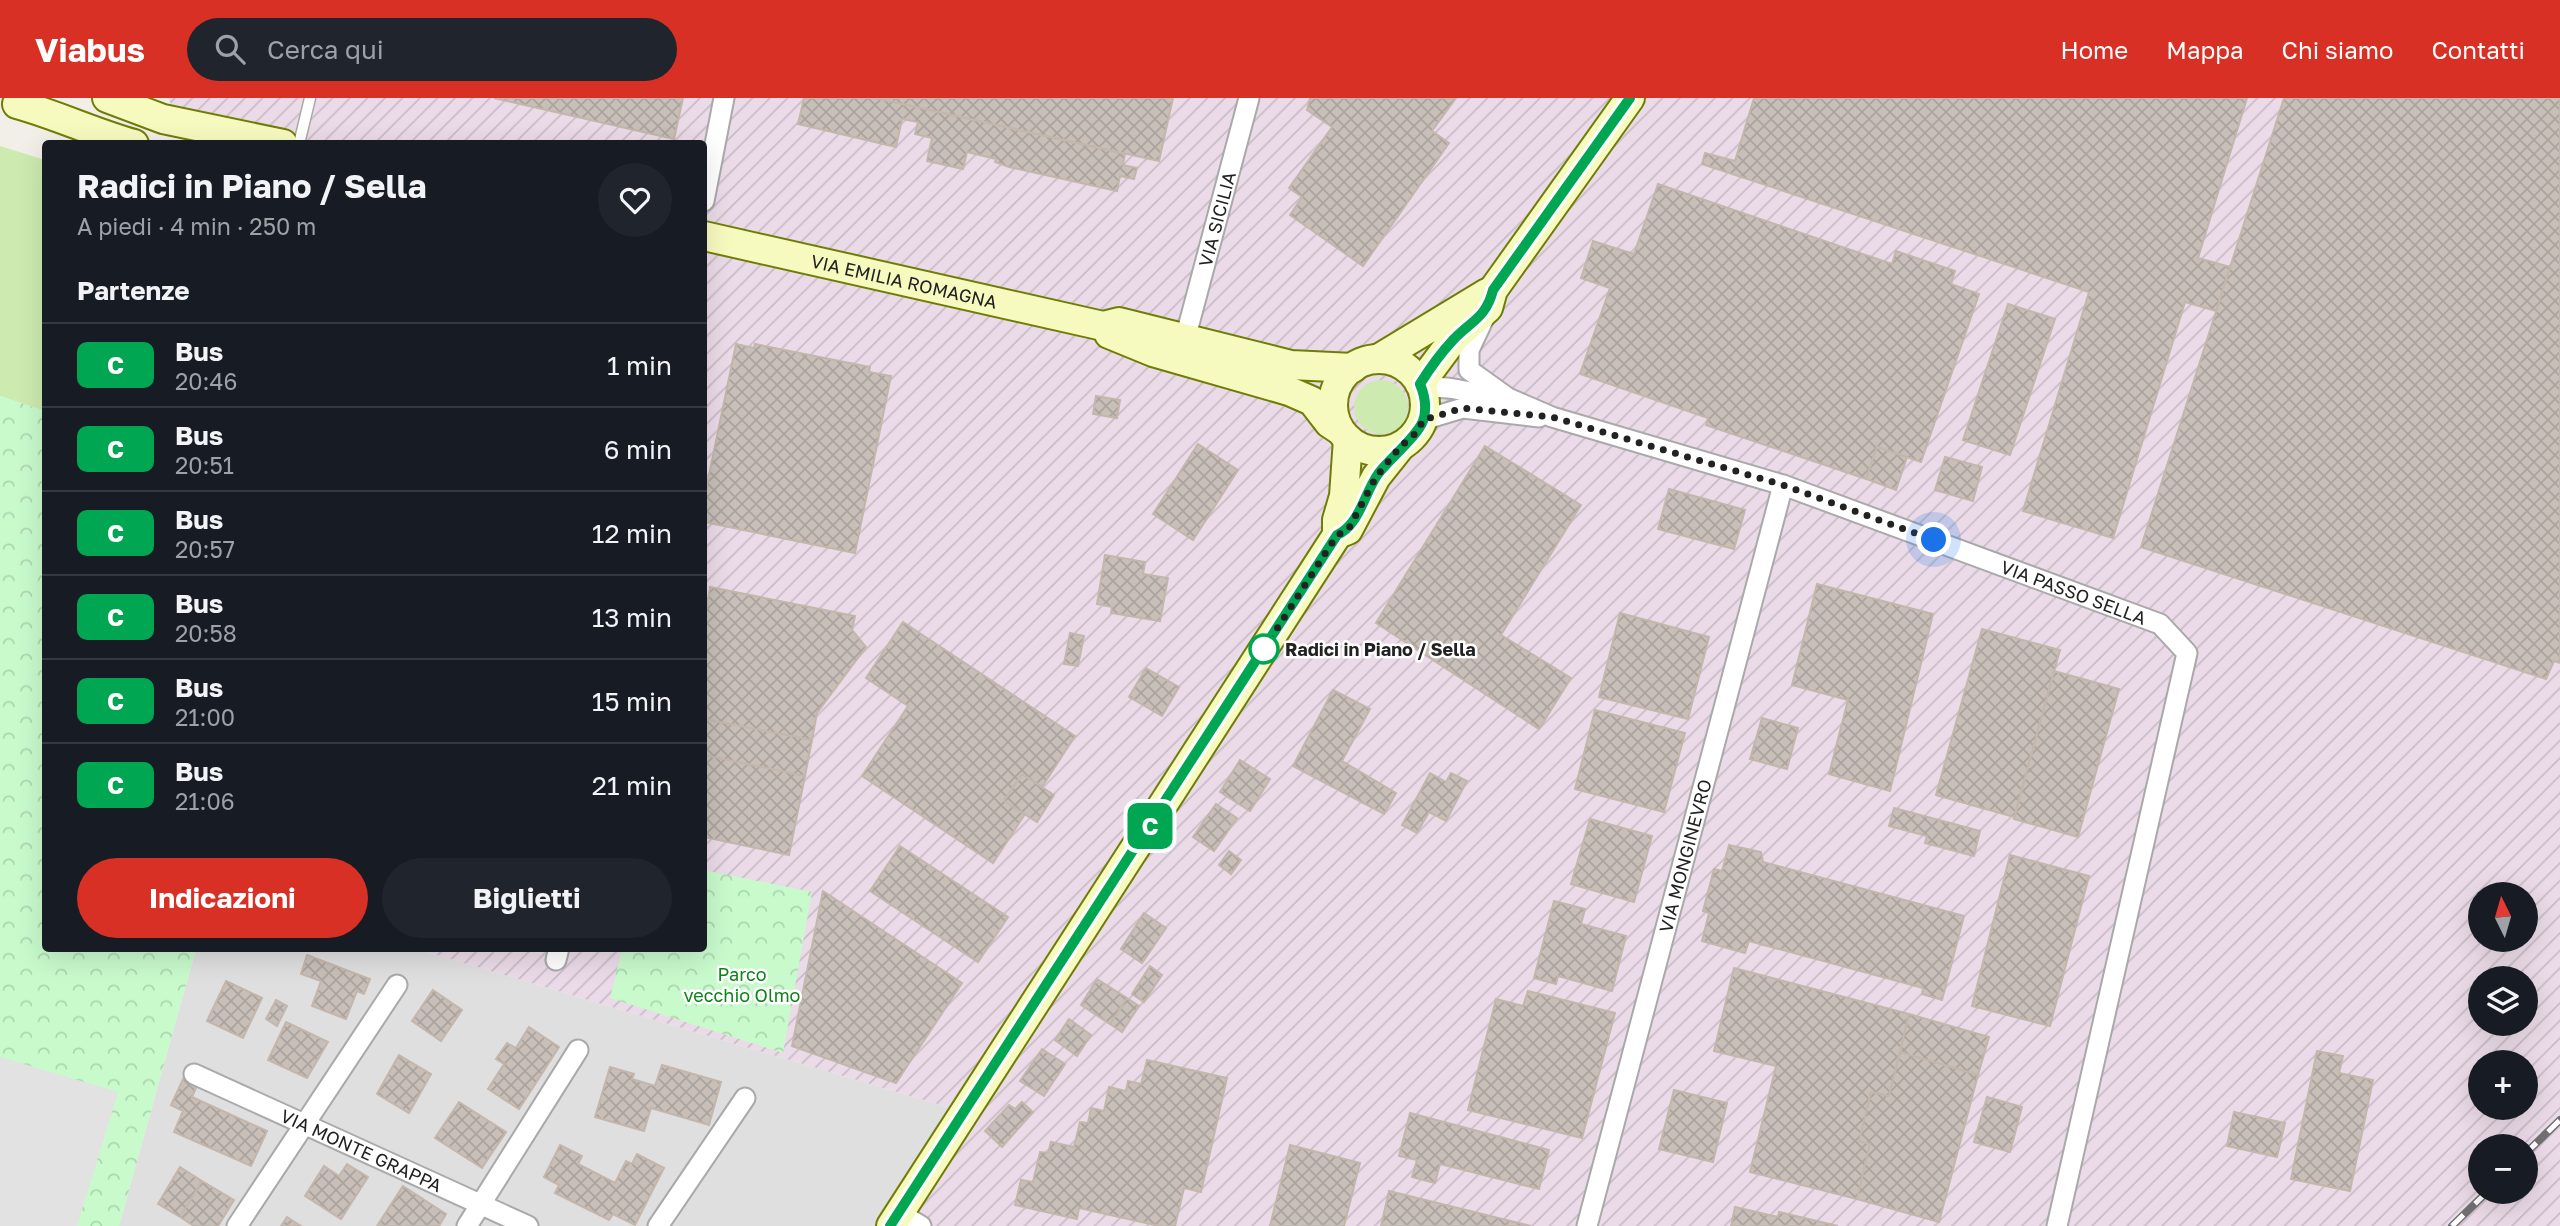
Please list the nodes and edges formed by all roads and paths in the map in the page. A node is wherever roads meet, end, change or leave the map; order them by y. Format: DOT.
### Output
graph roads {
  1 [pos="107,98"];
  2 [pos="310,98"];
  3 [pos="724,98"];
  4 [pos="1249,98"];
  5 [pos="1630,98"];
  6 [pos="18,102"];
  7 [pos="120,140"];
  8 [pos="264,140"];
  9 [pos="300,140"];
  10 [pos="707,186"];
  11 [pos="707,237"];
  12 [pos="1491,300"];
  13 [pos="1103,326"];
  14 [pos="1185,339"];
  15 [pos="1365,363"];
  16 [pos="1421,387"];
  17 [pos="1508,398"];
  18 [pos="1552,417"];
  19 [pos="1423,420"];
  20 [pos="1344,435"];
  21 [pos="1400,447"];
  22 [pos="1783,485"];
  23 [pos="1337,535"];
  24 [pos="397,985"];
  25 [pos="578,1050"];
  26 [pos="194,1074"];
  27 [pos="745,1098"];
  28 [pos="303,1124"];
  29 [pos="482,1205"];
  30 [pos="903,1222"];
  31 [pos="237,1226"];
  32 [pos="467,1226"];
  33 [pos="528,1226"];
  34 [pos="658,1226"];
  35 [pos="1587,1226"];
  36 [pos="2057,1226"];
  1 -- 8 [label="street"];
  2 -- 9 [label="lane"];
  3 -- 10 [label="street"];
  4 -- 14 [label="street, VIA SICILIA"];
  5 -- 12 [label="street"];
  6 -- 7 [label="street"];
  11 -- 13 [label="street, VIA EMILIA ROMAGNA"];
  12 -- 15 [label="street"];
  12 -- 16 [label="street"];
  12 -- 17 [label="street, VIA PASSO SELLA"];
  13 -- 14 [label="street, VIA EMILIA ROMAGNA"];
  13 -- 20 [label="street, VIA EMILIA ROMAGNA"];
  14 -- 15 [label="street, VIA EMILIA ROMAGNA"];
  15 -- 16 [label="street"];
  15 -- 20 [label="street"];
  16 -- 17 [label="street, VIA PASSO SELLA"];
  16 -- 19 [label="street"];
  17 -- 18 [label="street, VIA PASSO SELLA"];
  18 -- 19 [label="street, VIA PASSO SELLA"];
  18 -- 22 [label="street, VIA PASSO SELLA"];
  19 -- 21 [label="street"];
  20 -- 21 [label="street"];
  20 -- 23 [label="street"];
  21 -- 23 [label="street"];
  22 -- 35 [label="street, VIA MONGINEVRO"];
  22 -- 36 [label="street, VIA PASSO SELLA"];
  23 -- 30 [label="street"];
  24 -- 28 [label="street"];
  25 -- 29 [label="street"];
  26 -- 28 [label="street, VIA MONTE GRAPPA"];
  27 -- 34 [label="street"];
  28 -- 29 [label="street, VIA MONTE GRAPPA"];
  28 -- 31 [label="street"];
  29 -- 32 [label="street"];
  29 -- 33 [label="street, VIA MONTE GRAPPA"];
}
